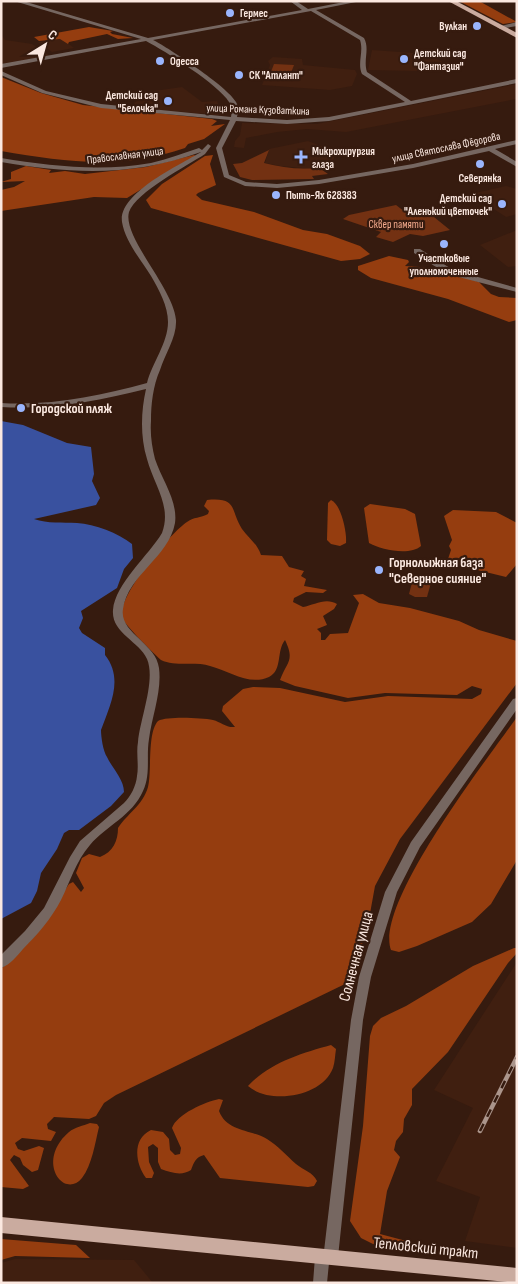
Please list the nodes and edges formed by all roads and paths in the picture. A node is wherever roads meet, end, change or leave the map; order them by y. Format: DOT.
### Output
graph roads {
  1 [pos="16,1"];
  2 [pos="42,1"];
  3 [pos="292,1"];
  4 [pos="359,1"];
  5 [pos="451,1"];
  6 [pos="30,5"];
  7 [pos="310,10"];
  8 [pos="517,24"];
  9 [pos="500,27"];
  10 [pos="517,36"];
  11 [pos="148,39"];
  12 [pos="1,66"];
  13 [pos="1,73"];
  14 [pos="517,81"];
  15 [pos="411,103"];
  16 [pos="234,119"];
  17 [pos="517,142"];
  18 [pos="220,145"];
  19 [pos="208,146"];
  20 [pos="489,148"];
  21 [pos="1,160"];
  22 [pos="517,165"];
  23 [pos="417,250"];
  24 [pos="517,290"];
  25 [pos="150,385"];
  26 [pos="1,405"];
  27 [pos="517,701"];
  28 [pos="1,963"];
  29 [pos="1,1225"];
  30 [pos="326,1257"];
  31 [pos="517,1276"];
  32 [pos="320,1283"];
  1 -- 6 [label="street"];
  2 -- 6 [label="street"];
  3 -- 7 [label="street"];
  4 -- 7 [label="street"];
  5 -- 9 [label="main road"];
  6 -- 11 [label="street"];
  7 -- 11 [label="street"];
  7 -- 15 [label="street"];
  8 -- 9 [label="street"];
  9 -- 10 [label="main road"];
  11 -- 12 [label="street"];
  11 -- 16 [label="street"];
  13 -- 16 [label="street, улица Романа Кузоваткина"];
  14 -- 15 [label="street, улица Романа Кузоваткина"];
  15 -- 16 [label="street, улица Романа Кузоваткина"];
  16 -- 18 [label="street"];
  17 -- 20 [label="street, улица Святослава Фёдорова"];
  18 -- 19 [label="street, Православная улица"];
  18 -- 20 [label="street, улица Святослава Фёдорова"];
  19 -- 21 [label="street, Православная улица"];
  19 -- 25 [label="street"];
  20 -- 22 [label="street"];
  23 -- 24 [label="street"];
  25 -- 26 [label="street"];
  25 -- 28 [label="street"];
  27 -- 30 [label="street, Солнечная улица"];
  29 -- 30 [label="main road, Тепловский тракт"];
  30 -- 31 [label="main road, Тепловский тракт"];
  30 -- 32 [label="street, Солнечная улица"];
}
